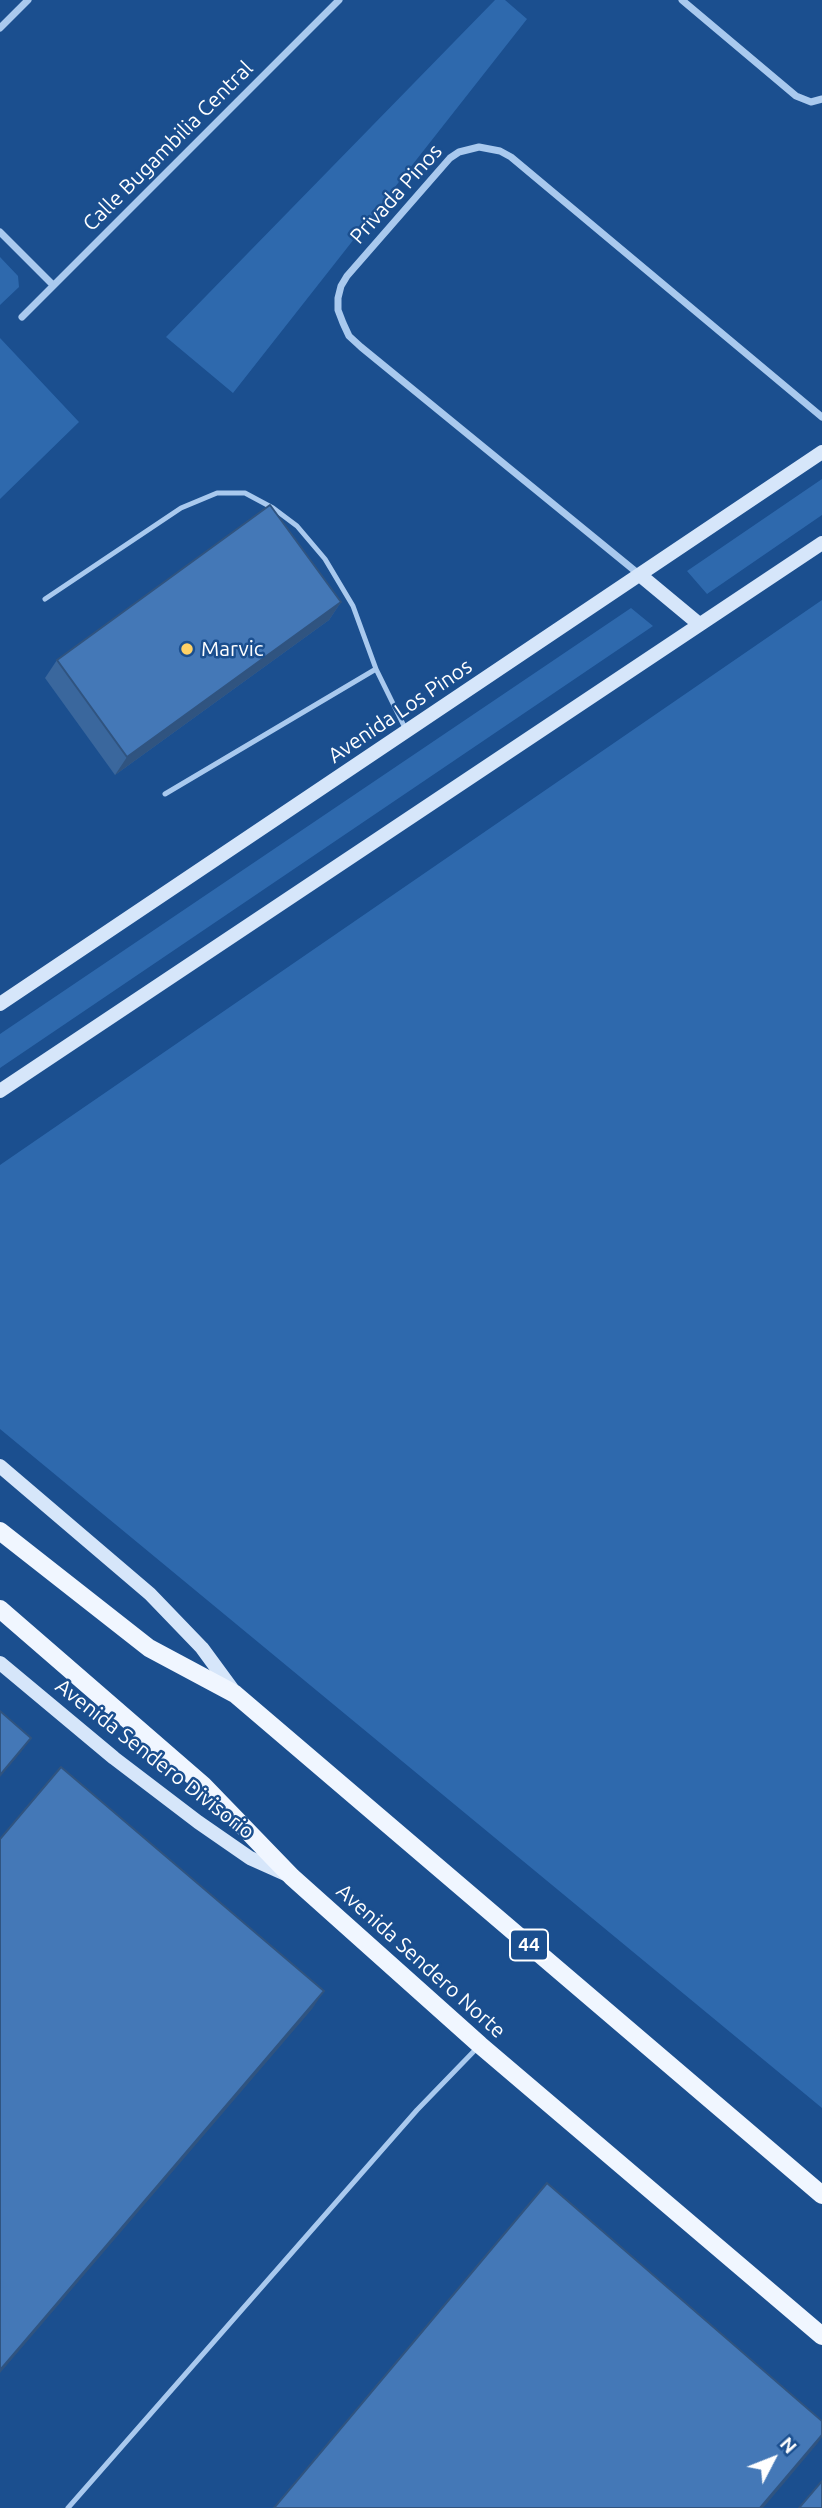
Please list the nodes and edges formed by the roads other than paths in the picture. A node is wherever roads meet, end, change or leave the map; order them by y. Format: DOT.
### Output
graph roads {
  1 [pos="28,0"];
  2 [pos="339,0"];
  3 [pos="682,0"];
  4 [pos="0,28"];
  5 [pos="822,99"];
  6 [pos="0,232"];
  7 [pos="52,285"];
  8 [pos="22,317"];
  9 [pos="822,417"];
  10 [pos="822,452"];
  11 [pos="822,543"];
  12 [pos="640,575"];
  13 [pos="45,599"];
  14 [pos="699,624"];
  15 [pos="376,669"];
  16 [pos="407,731"];
  17 [pos="165,794"];
  18 [pos="0,1004"];
  19 [pos="0,1091"];
  20 [pos="0,1466"];
  21 [pos="0,1531"];
  22 [pos="0,1609"];
  23 [pos="0,1663"];
  24 [pos="235,1694"];
  25 [pos="292,1877"];
  26 [pos="480,2045"];
  27 [pos="822,2195"];
  28 [pos="822,2336"];
  29 [pos="68,2508"];
  1 -- 4 [label="street"];
  2 -- 7 [label="street, Calle Bugambilia Central"];
  3 -- 5 [label="street"];
  6 -- 7 [label="street"];
  7 -- 8 [label="street, Calle Bugambilia Central"];
  9 -- 12 [label="street, Privada Pinos"];
  10 -- 12 [label="street, Avenida Los Pinos"];
  11 -- 14 [label="street"];
  12 -- 14 [label="street"];
  12 -- 16 [label="street, Avenida Los Pinos"];
  13 -- 15 [label="lane"];
  14 -- 19 [label="street"];
  15 -- 16 [label="lane"];
  15 -- 17 [label="lane"];
  16 -- 18 [label="street, Avenida Los Pinos"];
  20 -- 24 [label="street"];
  21 -- 24 [label="main road, 44"];
  22 -- 25 [label="main road, Avenida Sendero Norte"];
  23 -- 25 [label="street, Avenida Sendero Divisorio"];
  24 -- 27 [label="main road, 44"];
  25 -- 26 [label="main road, Avenida Sendero Norte"];
  26 -- 28 [label="main road, Avenida Sendero Norte"];
  26 -- 29 [label="lane"];
}
